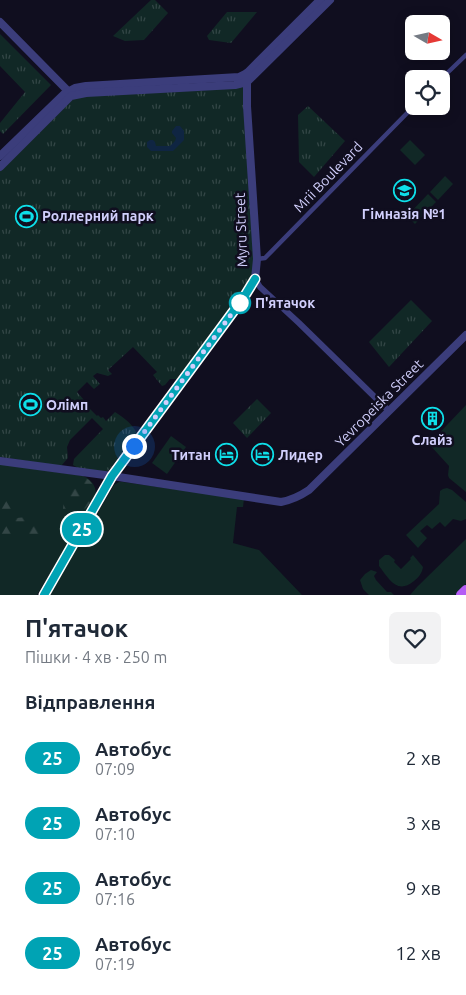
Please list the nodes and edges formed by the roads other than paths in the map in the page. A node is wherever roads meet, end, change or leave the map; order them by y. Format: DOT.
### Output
graph roads {
  1 [pos="320,0"];
  2 [pos="330,0"];
  3 [pos="0,22"];
  4 [pos="466,55"];
  5 [pos="450,70"];
  6 [pos="247,73"];
  7 [pos="247,82"];
  8 [pos="72,93"];
  9 [pos="405,115"];
  10 [pos="0,156"];
  11 [pos="0,167"];
  12 [pos="257,259"];
  13 [pos="255,279"];
  14 [pos="466,335"];
  15 [pos="389,411"];
  16 [pos="0,461"];
  17 [pos="112,476"];
  18 [pos="466,590"];
  19 [pos="44,595"];
  20 [pos="461,595"];
  1 -- 6 [label="street"];
  2 -- 7 [label="street"];
  3 -- 8 [label="street"];
  4 -- 5 [label="street"];
  6 -- 7 [label="street, Myru Street"];
  6 -- 8 [label="street"];
  7 -- 8 [label="street"];
  7 -- 12 [label="street, Myru Street"];
  8 -- 10 [label="street"];
  8 -- 11 [label="street"];
  9 -- 12 [label="street, Mrii Boulevard"];
  12 -- 13 [label="street, Myru Street"];
  13 -- 15 [label="street, Myru Street"];
  13 -- 17 [label="street"];
  14 -- 15 [label="street, Yevropeiska Street"];
  15 -- 17 [label="street, Yevropeiska Street"];
  16 -- 17 [label="street, Yevropeiska Street"];
  17 -- 19 [label="street"];
  18 -- 20 [label="main road"];
}
